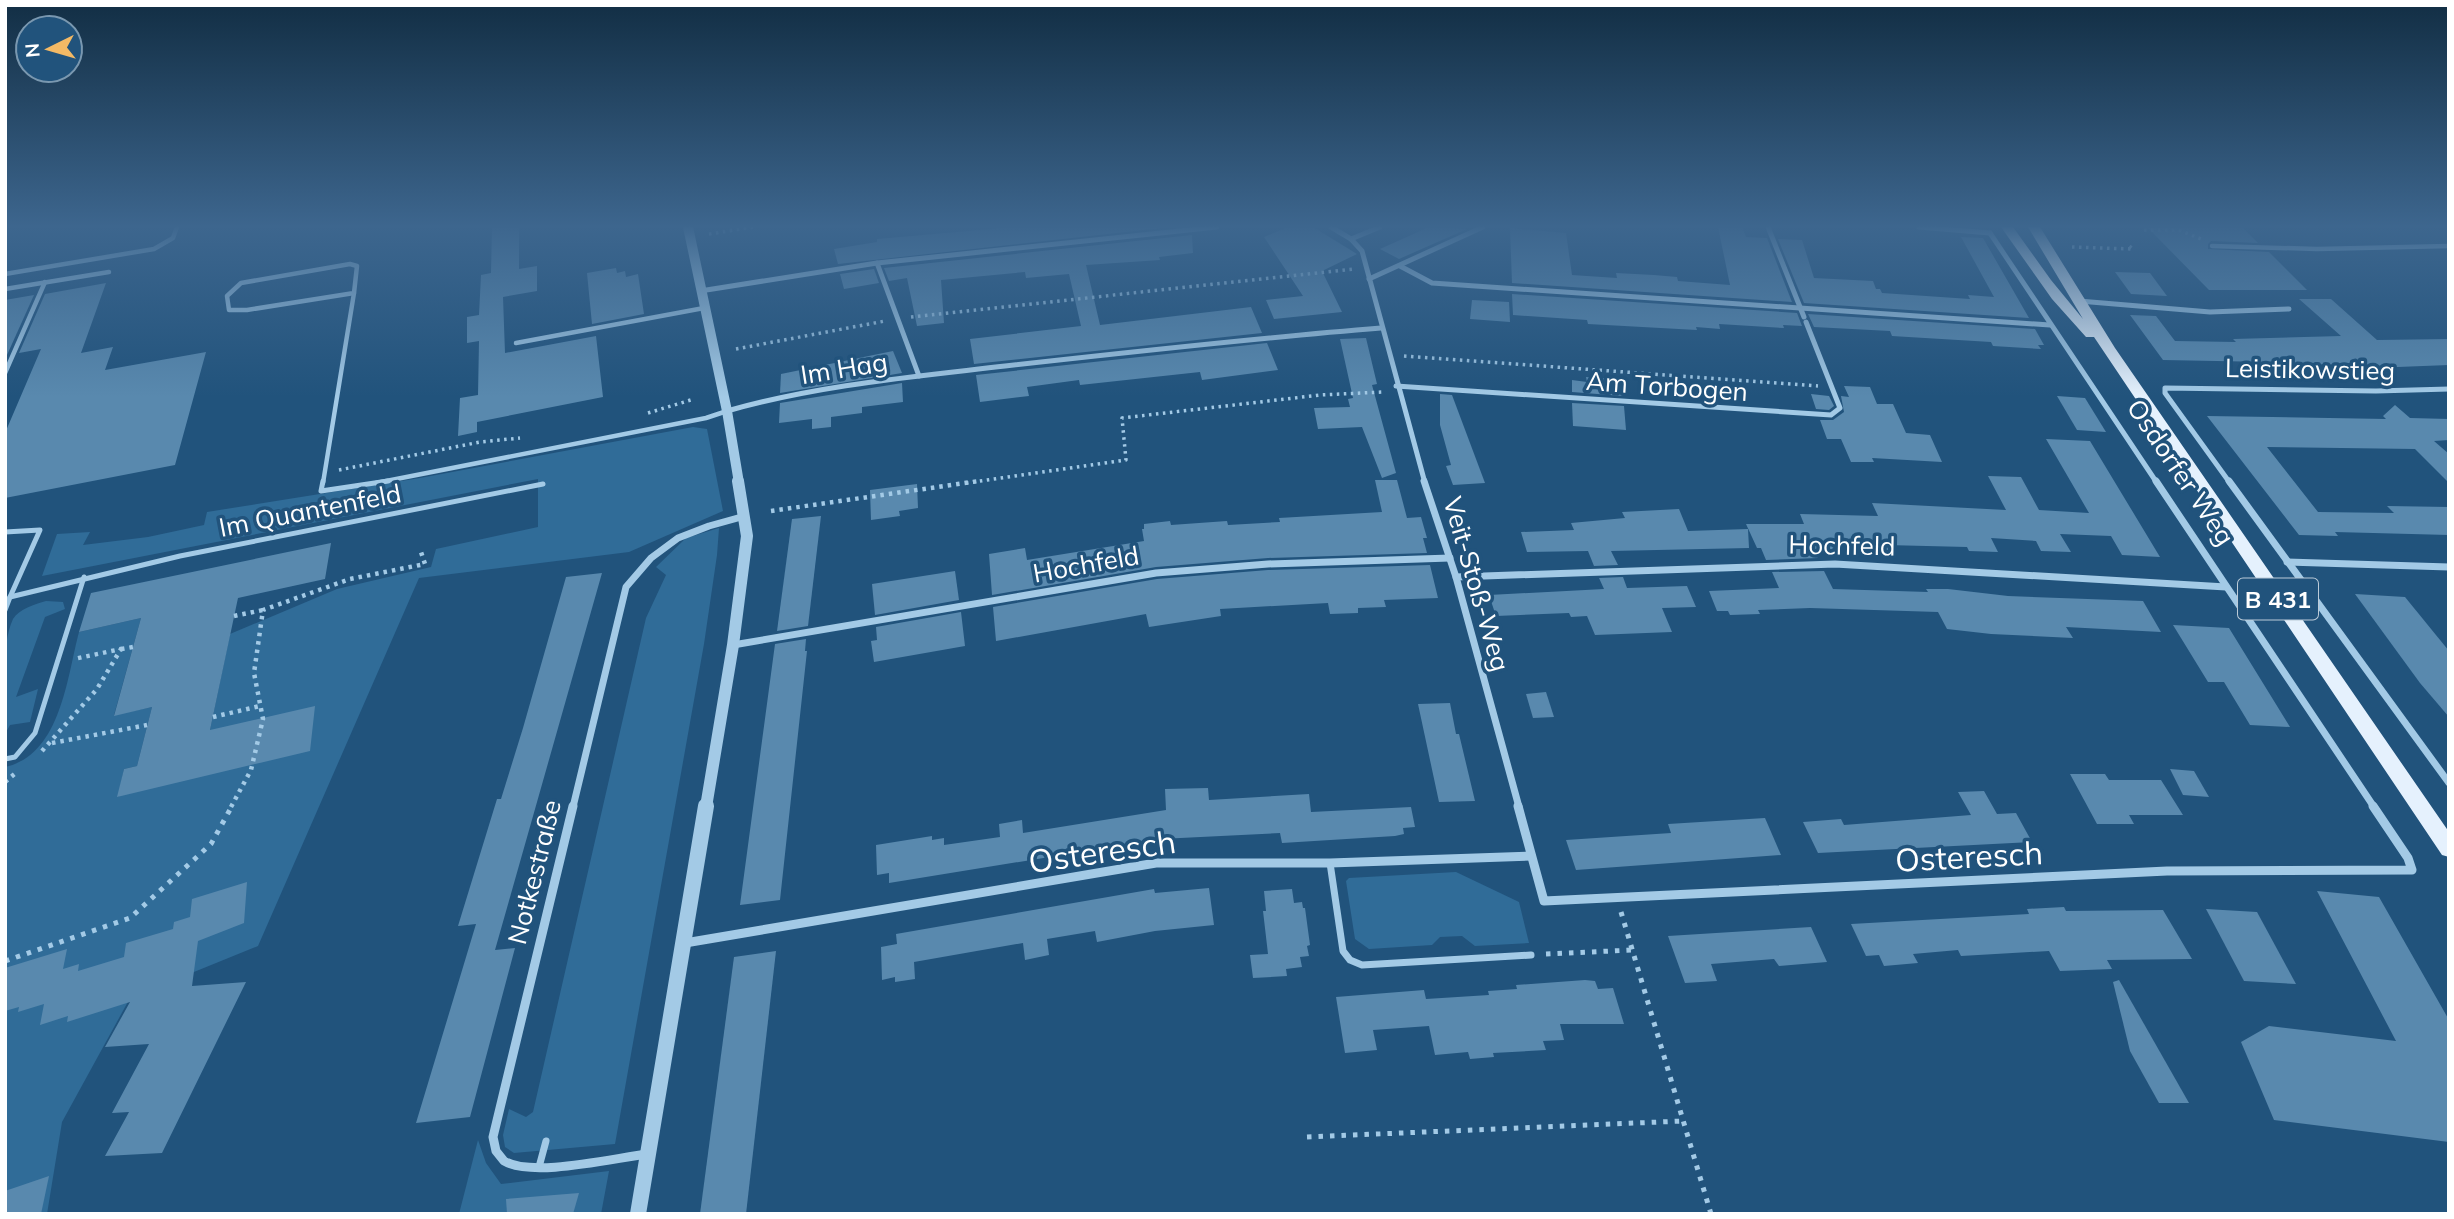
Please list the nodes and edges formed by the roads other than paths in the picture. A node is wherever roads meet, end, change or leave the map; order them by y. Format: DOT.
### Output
graph roads {
  1 [pos="34,284"];
  2 [pos="44,284"];
  3 [pos="240,284"];
  4 [pos="355,284"];
  5 [pos="699,284"];
  6 [pos="745,284"];
  7 [pos="885,284"];
  8 [pos="1370,284"];
  9 [pos="1445,284"];
  10 [pos="1790,284"];
  11 [pos="2025,284"];
  12 [pos="2049,284"];
  13 [pos="2069,284"];
  14 [pos="5,289"];
  15 [pos="700,291"];
  16 [pos="354,293"];
  17 [pos="2079,301"];
  18 [pos="704,308"];
  19 [pos="1800,308"];
  20 [pos="2289,309"];
  21 [pos="2050,325"];
  22 [pos="1381,328"];
  23 [pos="516,343"];
  24 [pos="2108,348"];
  25 [pos="5,373"];
  26 [pos="919,376"];
  27 [pos="2171,386"];
  28 [pos="1397,388"];
  29 [pos="2449,389"];
  30 [pos="727,411"];
  31 [pos="543,484"];
  32 [pos="746,516"];
  33 [pos="5,532"];
  34 [pos="1450,558"];
  35 [pos="2287,562"];
  36 [pos="2449,567"];
  37 [pos="84,577"];
  38 [pos="1456,577"];
  39 [pos="2226,587"];
  40 [pos="10,597"];
  41 [pos="5,610"];
  42 [pos="733,645"];
  43 [pos="5,759"];
  44 [pos="2449,783"];
  45 [pos="2449,849"];
  46 [pos="1531,856"];
  47 [pos="1330,863"];
  48 [pos="2398,872"];
  49 [pos="1544,901"];
  50 [pos="684,943"];
  51 [pos="1531,955"];
  52 [pos="547,1140"];
  53 [pos="649,1154"];
  54 [pos="539,1167"];
  55 [pos="638,1214"];
  1 -- 14 [label="lane"];
  2 -- 25 [label="lane"];
  3 -- 16 [label="lane"];
  4 -- 16 [label="lane"];
  5 -- 15 [label="street"];
  6 -- 15 [label="street"];
  7 -- 26 [label="street"];
  8 -- 22 [label="street, Veit-Stoß-Weg"];
  9 -- 19 [label="street"];
  10 -- 19 [label="street, Am Torbogen"];
  11 -- 21 [label="street, Osdorfer Weg"];
  12 -- 24 [label="main road, Osdorfer Weg / B 431"];
  13 -- 17 [label="main road, Osdorfer Weg / B 431"];
  15 -- 18 [label="street"];
  16 -- 30 [label="lane, Im Hag"];
  17 -- 20 [label="street"];
  17 -- 24 [label="main road, Osdorfer Weg / B 431"];
  18 -- 23 [label="lane"];
  18 -- 30 [label="street"];
  19 -- 21 [label="street"];
  19 -- 28 [label="street, Am Torbogen"];
  21 -- 39 [label="street, Osdorfer Weg"];
  22 -- 26 [label="street, Im Hag"];
  22 -- 28 [label="street, Veit-Stoß-Weg"];
  24 -- 45 [label="main road, Osdorfer Weg / B 431"];
  26 -- 30 [label="street, Im Hag"];
  27 -- 29 [label="street, Leistikowstieg"];
  27 -- 35 [label="street, Osdorfer Weg"];
  28 -- 34 [label="street, Veit-Stoß-Weg"];
  30 -- 32 [label="street"];
  31 -- 37 [label="lane, Im Quantenfeld"];
  32 -- 42 [label="street"];
  32 -- 54 [label="street, Notkestraße"];
  33 -- 40 [label="lane"];
  34 -- 38 [label="street, Veit-Stoß-Weg"];
  34 -- 42 [label="street, Hochfeld"];
  35 -- 36 [label="street"];
  35 -- 44 [label="street, Osdorfer Weg"];
  37 -- 40 [label="lane, Im Quantenfeld"];
  37 -- 43 [label="lane"];
  38 -- 39 [label="street, Hochfeld"];
  38 -- 46 [label="street, Veit-Stoß-Weg"];
  39 -- 48 [label="street, Osdorfer Weg"];
  40 -- 41 [label="lane"];
  42 -- 50 [label="street"];
  46 -- 47 [label="street, Osteresch"];
  46 -- 49 [label="street, Veit-Stoß-Weg"];
  47 -- 50 [label="street, Osteresch"];
  47 -- 51 [label="lane"];
  48 -- 49 [label="street, Osteresch"];
  50 -- 53 [label="street"];
  52 -- 54 [label="lane"];
  53 -- 54 [label="street, Notkestraße"];
  53 -- 55 [label="street"];
}
